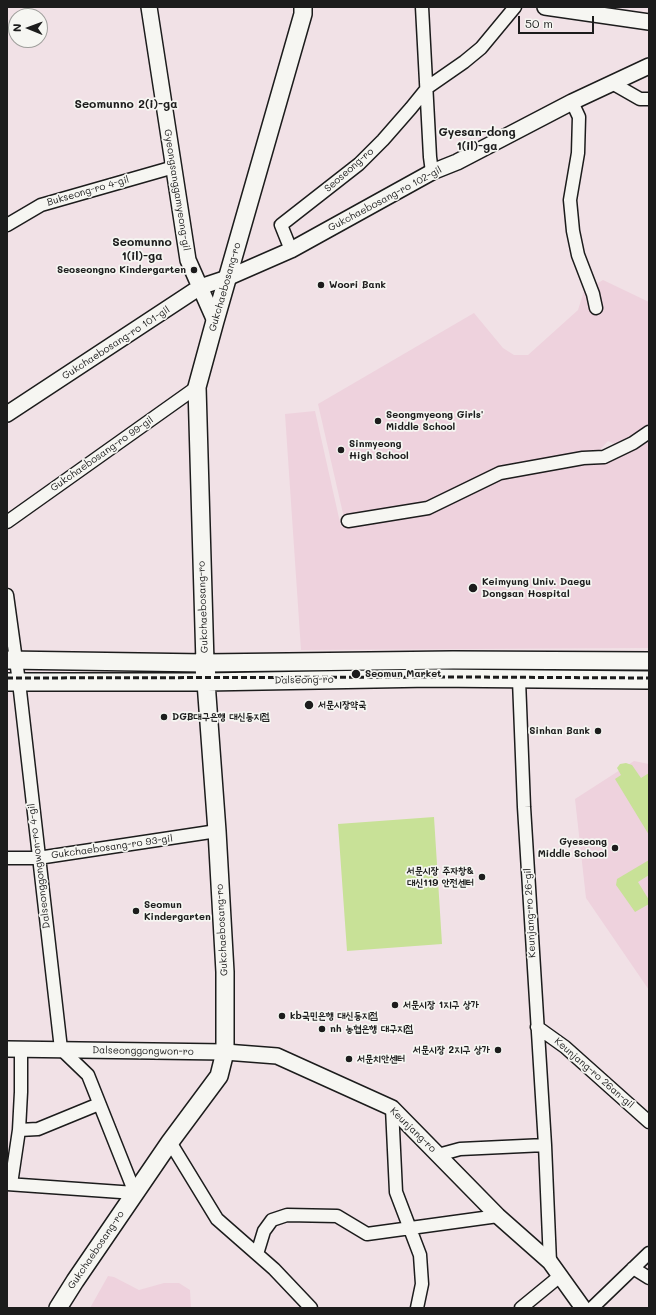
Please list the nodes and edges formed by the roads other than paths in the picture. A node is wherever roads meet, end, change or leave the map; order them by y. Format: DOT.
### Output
graph roads {
  1 [pos="149,7"];
  2 [pos="303,7"];
  3 [pos="422,7"];
  4 [pos="515,7"];
  5 [pos="545,7"];
  6 [pos="649,22"];
  7 [pos="649,66"];
  8 [pos="612,83"];
  9 [pos="428,87"];
  10 [pos="649,98"];
  11 [pos="572,102"];
  12 [pos="174,167"];
  13 [pos="432,172"];
  14 [pos="7,225"];
  15 [pos="291,250"];
  16 [pos="227,278"];
  17 [pos="200,288"];
  18 [pos="596,308"];
  19 [pos="215,321"];
  20 [pos="197,387"];
  21 [pos="7,414"];
  22 [pos="649,432"];
  23 [pos="348,520"];
  24 [pos="7,522"];
  25 [pos="7,595"];
  26 [pos="11,659"];
  27 [pos="649,661"];
  28 [pos="205,663"];
  29 [pos="519,680"];
  30 [pos="649,680"];
  31 [pos="13,682"];
  32 [pos="206,682"];
  33 [pos="216,831"];
  34 [pos="7,858"];
  35 [pos="38,858"];
  36 [pos="537,1027"];
  37 [pos="14,1049"];
  38 [pos="61,1050"];
  39 [pos="225,1052"];
  40 [pos="100,1104"];
  41 [pos="392,1108"];
  42 [pos="649,1122"];
  43 [pos="19,1130"];
  44 [pos="170,1142"];
  45 [pos="545,1145"];
  46 [pos="438,1155"];
  47 [pos="9,1184"];
  48 [pos="135,1193"];
  49 [pos="498,1216"];
  50 [pos="410,1228"];
  51 [pos="649,1253"];
  52 [pos="257,1254"];
  53 [pos="550,1262"];
  54 [pos="633,1268"];
  55 [pos="560,1276"];
  56 [pos="649,1278"];
  57 [pos="58,1308"];
  58 [pos="311,1308"];
  59 [pos="417,1308"];
  60 [pos="521,1308"];
  61 [pos="583,1308"];
  62 [pos="592,1308"];
  1 -- 12 [label="street, Gyeongsanggamyeong-gil"];
  2 -- 16 [label="main road, Gukchaebosang-ro"];
  3 -- 9 [label="street"];
  4 -- 9 [label="street, Seoseong-ro"];
  5 -- 6 [label="street"];
  7 -- 8 [label="street, Gukchaebosang-ro 102-gil"];
  8 -- 10 [label="street"];
  8 -- 11 [label="street, Gukchaebosang-ro 102-gil"];
  9 -- 13 [label="street"];
  9 -- 15 [label="street, Seoseong-ro"];
  11 -- 13 [label="street, Gukchaebosang-ro 102-gil"];
  11 -- 18 [label="street"];
  12 -- 14 [label="street, Bukseong-ro 4-gil"];
  12 -- 17 [label="street, Gyeongsanggamyeong-gil"];
  13 -- 15 [label="street, Gukchaebosang-ro 102-gil"];
  15 -- 16 [label="street, Gukchaebosang-ro 102-gil"];
  16 -- 17 [label="street, Gukchaebosang-ro 101-gil"];
  16 -- 19 [label="main road, Gukchaebosang-ro"];
  17 -- 19 [label="street, Gyeongsanggamyeong-gil"];
  17 -- 21 [label="street, Gukchaebosang-ro 101-gil"];
  19 -- 20 [label="main road, Gukchaebosang-ro"];
  20 -- 24 [label="street, Gukchaebosang-ro 99-gil"];
  20 -- 28 [label="main road, Gukchaebosang-ro"];
  22 -- 23 [label="street"];
  25 -- 26 [label="street, Dalseonggongwon-ro 4-gil"];
  26 -- 28 [label="main road"];
  26 -- 31 [label="street, Dalseonggongwon-ro 4-gil"];
  27 -- 28 [label="main road"];
  28 -- 32 [label="main road, Gukchaebosang-ro"];
  29 -- 30 [label="main road, Dalseong-ro"];
  29 -- 32 [label="main road, Dalseong-ro"];
  29 -- 36 [label="street, Keunjang-ro 26-gil"];
  31 -- 32 [label="main road, Dalseong-ro"];
  31 -- 35 [label="street, Dalseonggongwon-ro 4-gil"];
  32 -- 33 [label="main road, Gukchaebosang-ro"];
  33 -- 35 [label="street, Gukchaebosang-ro 93-gil"];
  33 -- 39 [label="main road, Gukchaebosang-ro"];
  34 -- 35 [label="street, Gukchaebosang-ro 93-gil"];
  35 -- 38 [label="street, Dalseonggongwon-ro 4-gil"];
  36 -- 42 [label="street, Keunjang-ro 26an-gil"];
  36 -- 45 [label="street, Keunjang-ro 26-gil"];
  37 -- 38 [label="street, Dalseonggongwon-ro"];
  37 -- 43 [label="street, Dalseonggongwon-ro"];
  38 -- 39 [label="street, Dalseonggongwon-ro"];
  38 -- 40 [label="street"];
  39 -- 41 [label="street, Keunjang-ro"];
  39 -- 44 [label="main road, Gukchaebosang-ro"];
  40 -- 43 [label="street"];
  40 -- 48 [label="street"];
  41 -- 46 [label="street, Keunjang-ro"];
  41 -- 50 [label="street"];
  43 -- 47 [label="street, Dalseonggongwon-ro"];
  44 -- 48 [label="main road, Gukchaebosang-ro"];
  44 -- 52 [label="street"];
  45 -- 46 [label="street"];
  45 -- 53 [label="street, Keunjang-ro 26-gil"];
  46 -- 49 [label="street, Keunjang-ro"];
  47 -- 48 [label="street"];
  48 -- 57 [label="main road, Gukchaebosang-ro"];
  49 -- 50 [label="street"];
  49 -- 53 [label="street, Keunjang-ro"];
  50 -- 52 [label="street"];
  50 -- 59 [label="street"];
  51 -- 54 [label="street"];
  52 -- 58 [label="street"];
  53 -- 55 [label="street, Keunjang-ro"];
  54 -- 56 [label="street"];
  54 -- 62 [label="street"];
  55 -- 60 [label="street"];
  55 -- 61 [label="street, Keunjang-ro"];
}
